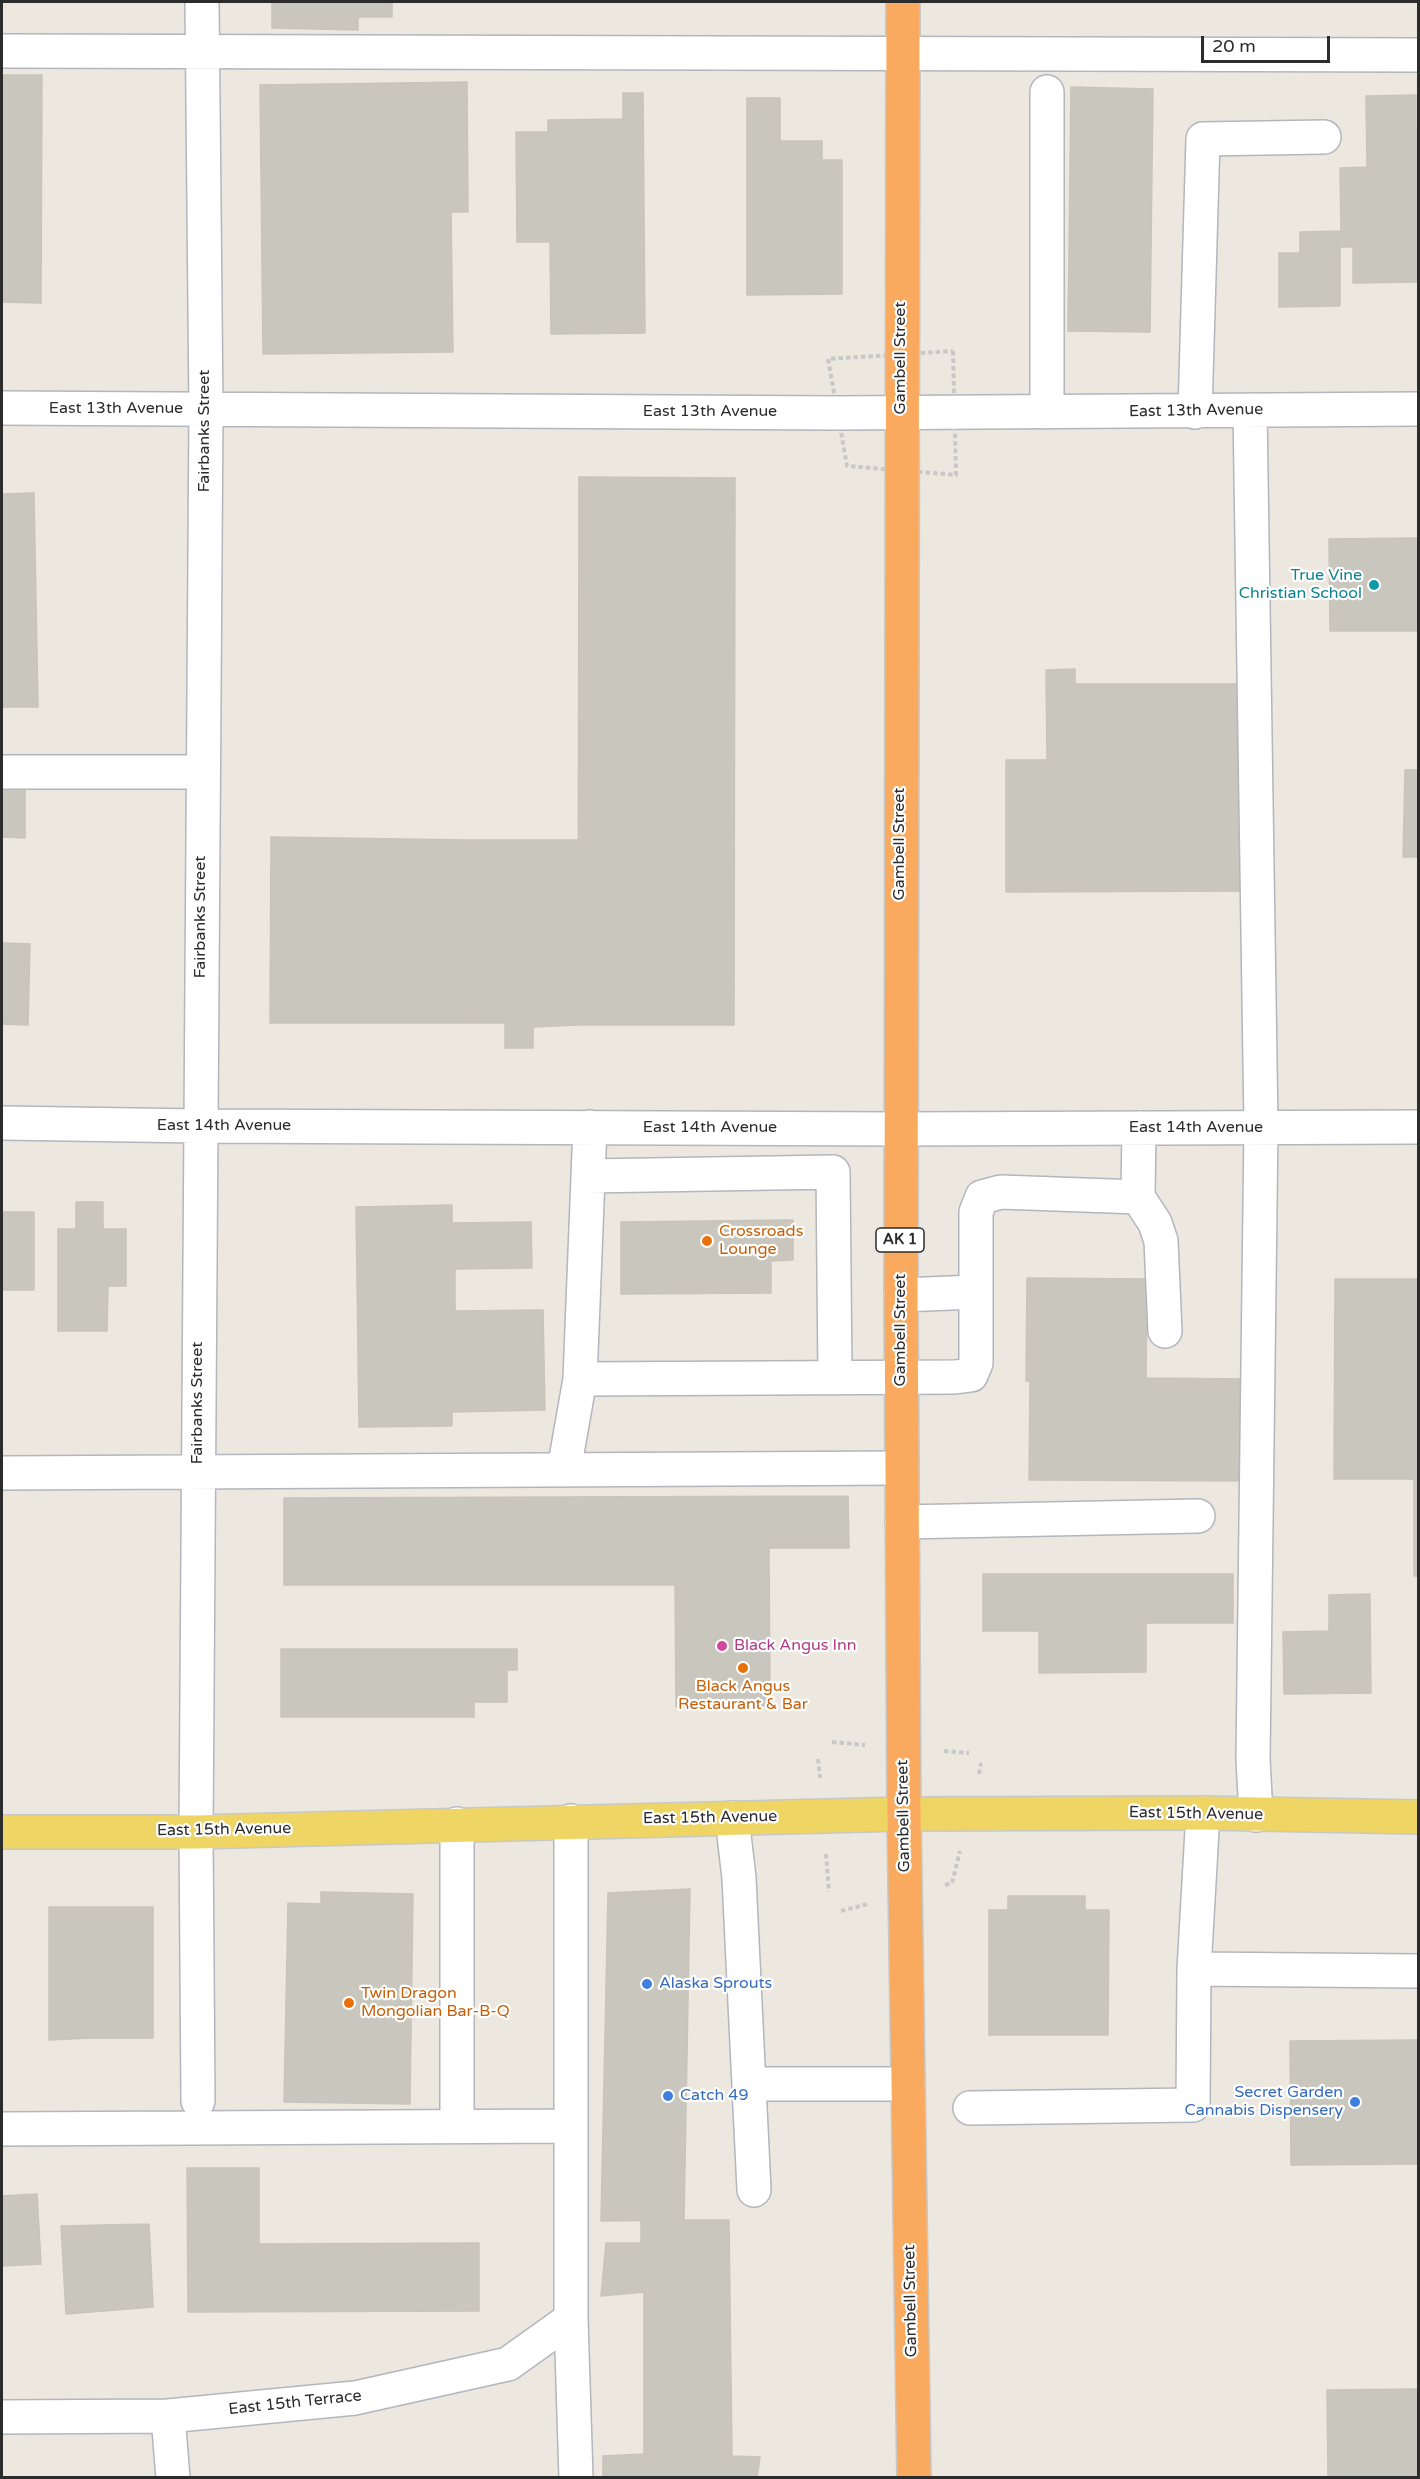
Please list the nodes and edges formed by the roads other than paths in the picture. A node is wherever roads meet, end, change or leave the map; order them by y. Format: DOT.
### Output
graph roads {
  1 [pos="202,2"];
  2 [pos="903,2"];
  3 [pos="2,51"];
  4 [pos="202,51"];
  5 [pos="902,53"];
  6 [pos="1419,55"];
  7 [pos="1047,92"];
  8 [pos="1324,136"];
  9 [pos="2,408"];
  10 [pos="1419,409"];
  11 [pos="206,410"];
  12 [pos="1250,410"];
  13 [pos="1047,412"];
  14 [pos="1195,412"];
  15 [pos="901,413"];
  16 [pos="2,772"];
  17 [pos="203,772"];
  18 [pos="2,1123"];
  19 [pos="200,1126"];
  20 [pos="590,1127"];
  21 [pos="1262,1127"];
  22 [pos="1419,1127"];
  23 [pos="1139,1128"];
  24 [pos="900,1129"];
  25 [pos="589,1176"];
  26 [pos="1138,1197"];
  27 [pos="976,1292"];
  28 [pos="901,1295"];
  29 [pos="1165,1331"];
  30 [pos="901,1377"];
  31 [pos="835,1378"];
  32 [pos="580,1379"];
  33 [pos="902,1468"];
  34 [pos="564,1470"];
  35 [pos="2,1473"];
  36 [pos="197,1473"];
  37 [pos="1198,1516"];
  38 [pos="902,1522"];
  39 [pos="1203,1813"];
  40 [pos="903,1814"];
  41 [pos="1256,1815"];
  42 [pos="1419,1817"];
  43 [pos="732,1818"];
  44 [pos="571,1821"];
  45 [pos="457,1824"];
  46 [pos="2,1832"];
  47 [pos="196,1832"];
  48 [pos="1194,1969"];
  49 [pos="1419,1971"];
  50 [pos="749,2084"];
  51 [pos="908,2084"];
  52 [pos="198,2101"];
  53 [pos="970,2108"];
  54 [pos="457,2126"];
  55 [pos="571,2126"];
  56 [pos="2,2129"];
  57 [pos="754,2190"];
  58 [pos="571,2319"];
  59 [pos="168,2416"];
  60 [pos="2,2417"];
  61 [pos="173,2478"];
  62 [pos="576,2478"];
  63 [pos="914,2478"];
  1 -- 4 [label="street, Fairbanks Street"];
  2 -- 5 [label="highway, Gambell Street / AK 1"];
  3 -- 4 [label="street"];
  4 -- 5 [label="street"];
  4 -- 11 [label="street, Fairbanks Street"];
  5 -- 6 [label="street"];
  5 -- 15 [label="highway, Gambell Street / AK 1"];
  7 -- 13 [label="street"];
  8 -- 14 [label="street"];
  9 -- 11 [label="street, East 13th Avenue"];
  10 -- 12 [label="street, East 13th Avenue"];
  11 -- 15 [label="street, East 13th Avenue"];
  11 -- 17 [label="street, Fairbanks Street"];
  12 -- 14 [label="street, East 13th Avenue"];
  12 -- 21 [label="street"];
  13 -- 14 [label="street, East 13th Avenue"];
  13 -- 15 [label="street, East 13th Avenue"];
  15 -- 24 [label="highway, Gambell Street / AK 1"];
  16 -- 17 [label="street"];
  17 -- 19 [label="street, Fairbanks Street"];
  18 -- 19 [label="street, East 14th Avenue"];
  19 -- 20 [label="street, East 14th Avenue"];
  19 -- 36 [label="street, Fairbanks Street"];
  20 -- 24 [label="street, East 14th Avenue"];
  20 -- 25 [label="street"];
  21 -- 22 [label="street, East 14th Avenue"];
  21 -- 23 [label="street, East 14th Avenue"];
  21 -- 41 [label="street"];
  23 -- 24 [label="street, East 14th Avenue"];
  23 -- 26 [label="street"];
  24 -- 28 [label="highway, Gambell Street / AK 1"];
  25 -- 31 [label="street"];
  25 -- 32 [label="street"];
  26 -- 27 [label="street"];
  26 -- 29 [label="street"];
  27 -- 28 [label="street"];
  27 -- 30 [label="street"];
  28 -- 30 [label="highway, Gambell Street / AK 1"];
  30 -- 31 [label="street"];
  30 -- 33 [label="highway, Gambell Street / AK 1"];
  31 -- 32 [label="street"];
  32 -- 34 [label="street"];
  33 -- 34 [label="street"];
  33 -- 38 [label="highway, Gambell Street / AK 1"];
  34 -- 36 [label="street"];
  35 -- 36 [label="street"];
  36 -- 47 [label="street, Fairbanks Street"];
  37 -- 38 [label="street"];
  38 -- 40 [label="highway, Gambell Street / AK 1"];
  39 -- 40 [label="main road, East 15th Avenue"];
  39 -- 41 [label="main road, East 15th Avenue"];
  39 -- 48 [label="street"];
  40 -- 43 [label="main road, East 15th Avenue"];
  40 -- 51 [label="highway, Gambell Street / AK 1"];
  41 -- 42 [label="main road, East 15th Avenue"];
  43 -- 44 [label="main road, East 15th Avenue"];
  43 -- 50 [label="street"];
  44 -- 45 [label="main road, East 15th Avenue"];
  44 -- 55 [label="street"];
  45 -- 47 [label="main road, East 15th Avenue"];
  45 -- 54 [label="street"];
  46 -- 47 [label="main road, East 15th Avenue"];
  47 -- 52 [label="street, Fairbanks Street"];
  48 -- 49 [label="street"];
  48 -- 53 [label="street"];
  50 -- 51 [label="street"];
  50 -- 57 [label="street"];
  51 -- 63 [label="highway, Gambell Street / AK 1"];
  54 -- 55 [label="street"];
  54 -- 56 [label="street"];
  55 -- 58 [label="street"];
  58 -- 59 [label="street, East 15th Terrace"];
  58 -- 62 [label="street"];
  59 -- 60 [label="street, East 15th Terrace"];
  59 -- 61 [label="street"];
}
